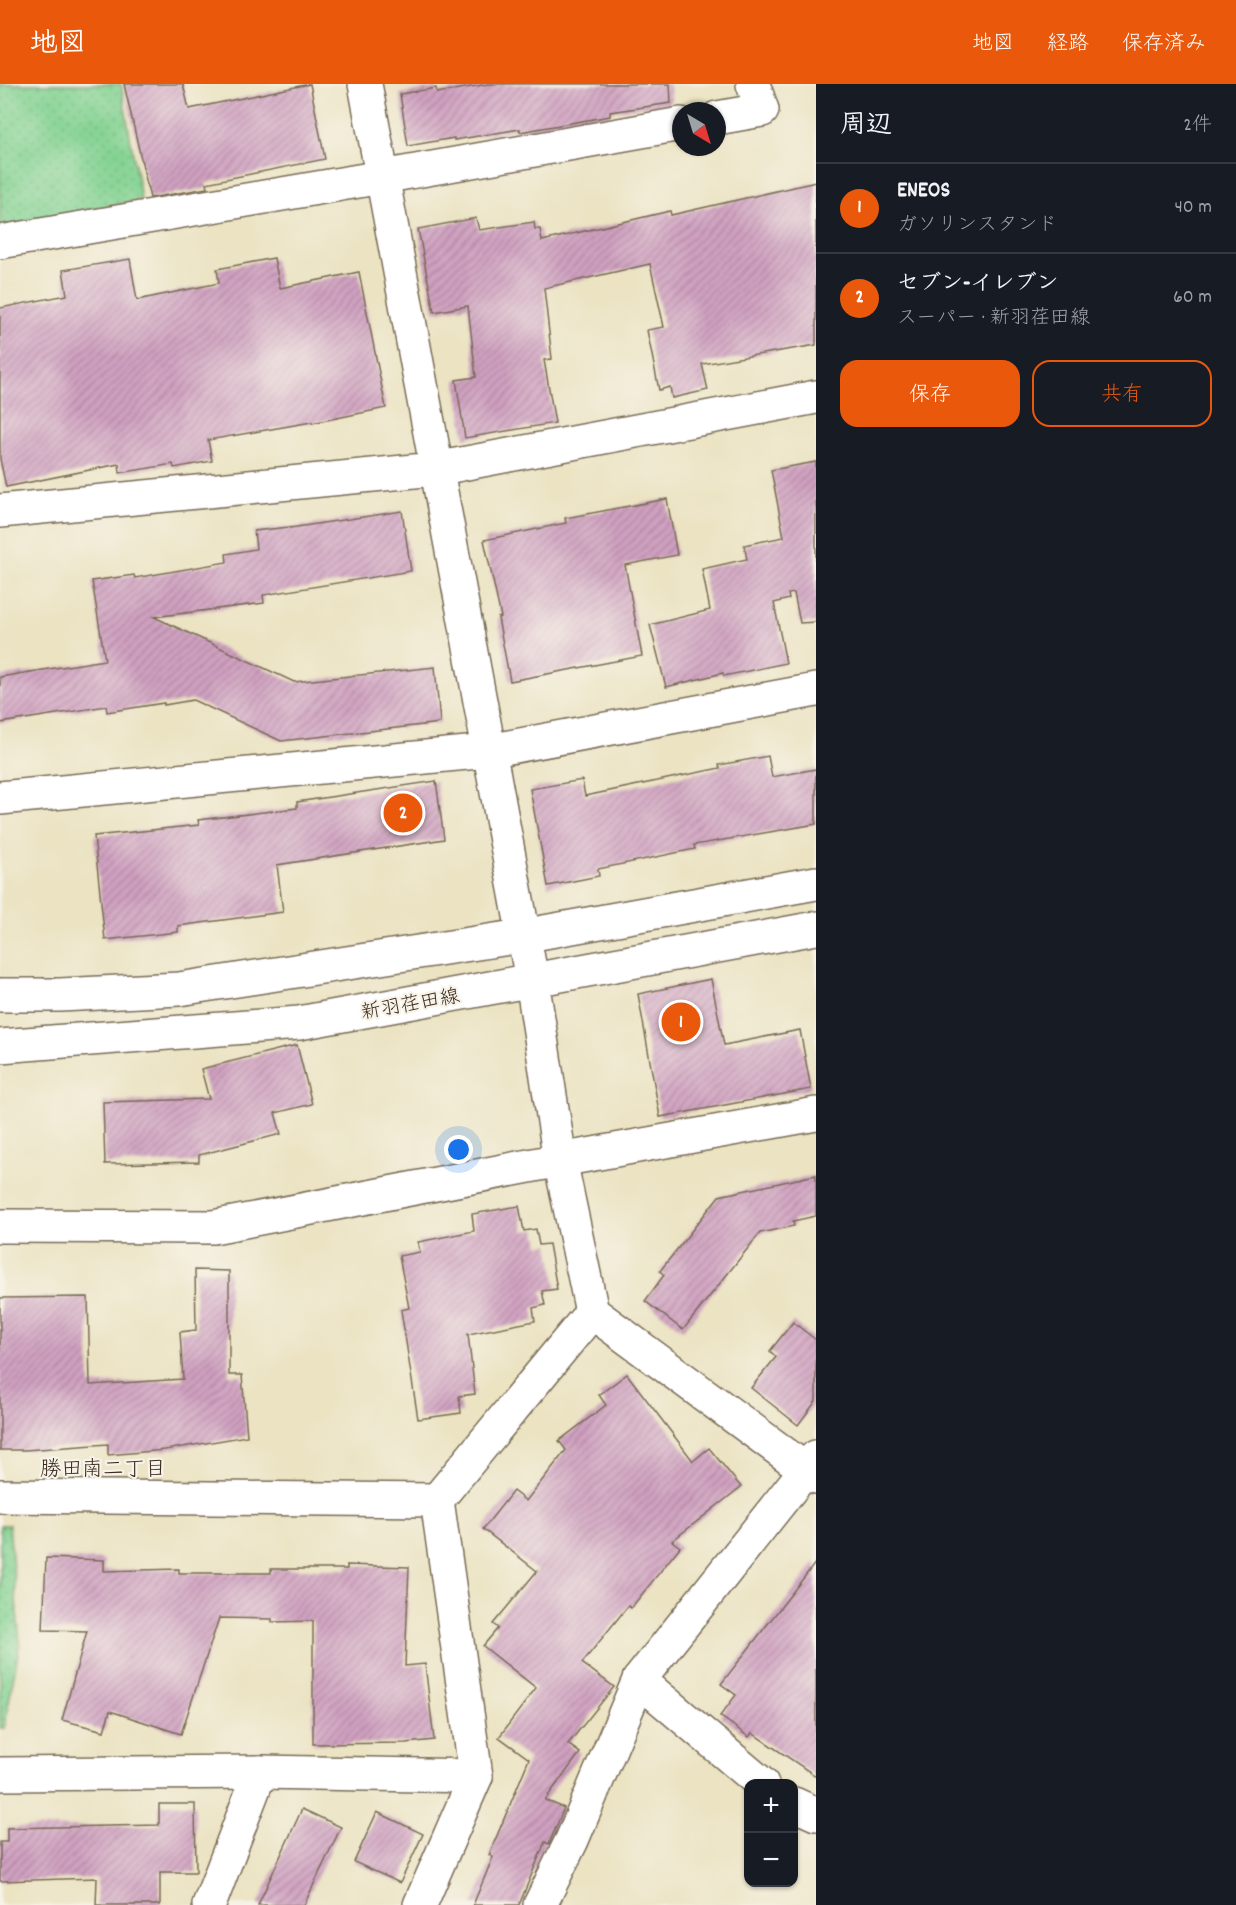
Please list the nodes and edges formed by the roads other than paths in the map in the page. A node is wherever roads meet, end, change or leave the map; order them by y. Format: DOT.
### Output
graph roads {
  1 [pos="364,84"];
  2 [pos="753,84"];
  3 [pos="726,116"];
  4 [pos="672,126"];
  5 [pos="382,177"];
  6 [pos="0,242"];
  7 [pos="816,397"];
  8 [pos="435,469"];
  9 [pos="0,511"];
  10 [pos="816,690"];
  11 [pos="488,751"];
  12 [pos="0,798"];
  13 [pos="816,883"];
  14 [pos="816,928"];
  15 [pos="522,936"];
  16 [pos="532,980"];
  17 [pos="0,995"];
  18 [pos="0,1046"];
  19 [pos="816,1114"];
  20 [pos="560,1160"];
  21 [pos="0,1226"];
  22 [pos="592,1312"];
  23 [pos="813,1468"];
  24 [pos="0,1496"];
  25 [pos="436,1500"];
  26 [pos="639,1680"];
  27 [pos="260,1772"];
  28 [pos="0,1774"];
  29 [pos="476,1776"];
  30 [pos="756,1779"];
  31 [pos="798,1806"];
  32 [pos="816,1814"];
  33 [pos="209,1905"];
  34 [pos="420,1905"];
  35 [pos="540,1905"];
  1 -- 5 [label="street"];
  2 -- 3 [label="street"];
  4 -- 5 [label="street"];
  5 -- 6 [label="street"];
  5 -- 8 [label="street"];
  7 -- 8 [label="street"];
  8 -- 9 [label="street"];
  8 -- 11 [label="street"];
  10 -- 11 [label="street"];
  11 -- 12 [label="street"];
  11 -- 15 [label="street"];
  13 -- 15 [label="street"];
  14 -- 16 [label="street, 新羽荏田線"];
  15 -- 16 [label="street"];
  15 -- 17 [label="street"];
  16 -- 18 [label="street, 新羽荏田線"];
  16 -- 20 [label="street"];
  19 -- 20 [label="street"];
  20 -- 21 [label="street"];
  20 -- 22 [label="street"];
  22 -- 23 [label="street"];
  22 -- 25 [label="street"];
  23 -- 26 [label="street"];
  24 -- 25 [label="street"];
  25 -- 29 [label="street"];
  26 -- 30 [label="street"];
  26 -- 35 [label="street"];
  27 -- 28 [label="street"];
  27 -- 29 [label="street"];
  27 -- 33 [label="street"];
  29 -- 34 [label="street"];
  31 -- 32 [label="street"];
}
